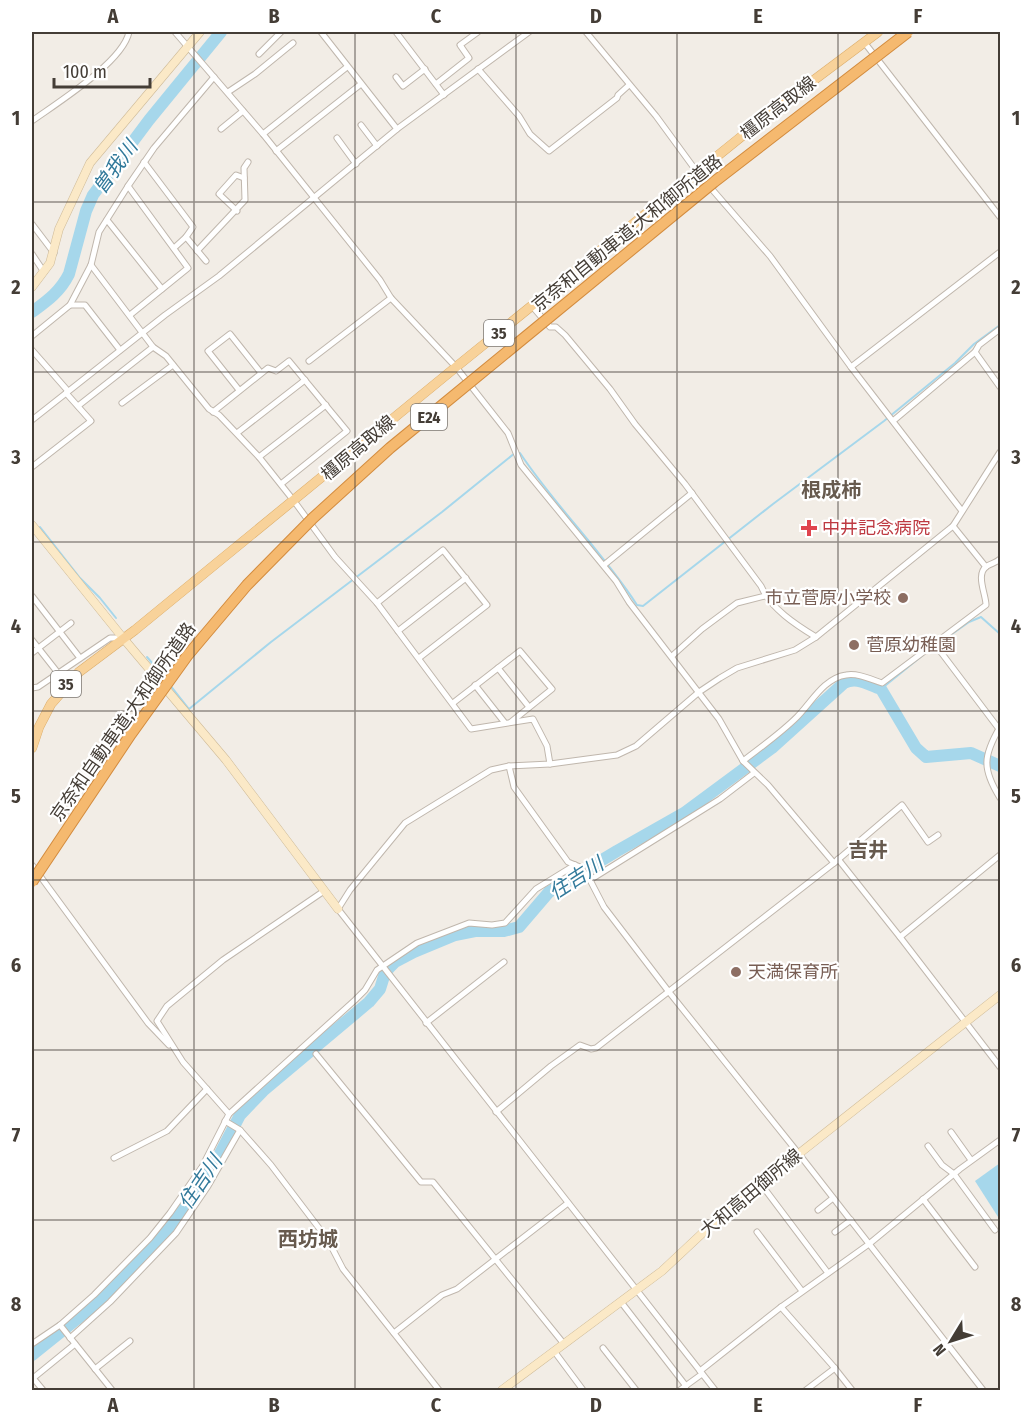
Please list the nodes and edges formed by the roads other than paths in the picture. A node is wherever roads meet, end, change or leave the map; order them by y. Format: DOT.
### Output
graph roads {
  1 [pos="129,32"];
  2 [pos="176,32"];
  3 [pos="200,32"];
  4 [pos="281,32"];
  5 [pos="321,32"];
  6 [pos="396,32"];
  7 [pos="478,32"];
  8 [pos="529,32"];
  9 [pos="586,32"];
  10 [pos="878,32"];
  11 [pos="908,32"];
  12 [pos="864,42"];
  13 [pos="293,43"];
  14 [pos="189,48"];
  15 [pos="258,54"];
  16 [pos="347,67"];
  17 [pos="425,69"];
  18 [pos="478,69"];
  19 [pos="213,76"];
  20 [pos="396,77"];
  21 [pos="361,84"];
  22 [pos="436,84"];
  23 [pos="629,85"];
  24 [pos="228,92"];
  25 [pos="444,95"];
  26 [pos="243,111"];
  27 [pos="32,121"];
  28 [pos="361,125"];
  29 [pos="221,129"];
  30 [pos="397,129"];
  31 [pos="263,134"];
  32 [pos="337,138"];
  33 [pos="377,146"];
  34 [pos="276,151"];
  35 [pos="144,162"];
  36 [pos="248,162"];
  37 [pos="356,164"];
  38 [pos="697,171"];
  39 [pos="244,178"];
  40 [pos="128,186"];
  41 [pos="314,199"];
  42 [pos="237,211"];
  43 [pos="1000,217"];
  44 [pos="106,220"];
  45 [pos="32,224"];
  46 [pos="186,237"];
  47 [pos="174,248"];
  48 [pos="196,251"];
  49 [pos="1000,252"];
  50 [pos="54,253"];
  51 [pos="32,254"];
  52 [pos="207,261"];
  53 [pos="91,264"];
  54 [pos="44,272"];
  55 [pos="32,287"];
  56 [pos="162,290"];
  57 [pos="391,298"];
  58 [pos="70,305"];
  59 [pos="532,306"];
  60 [pos="130,315"];
  61 [pos="1000,329"];
  62 [pos="144,332"];
  63 [pos="32,336"];
  64 [pos="153,347"];
  65 [pos="32,350"];
  66 [pos="120,350"];
  67 [pos="975,352"];
  68 [pos="309,361"];
  69 [pos="173,365"];
  70 [pos="456,367"];
  71 [pos="851,367"];
  72 [pos="261,373"];
  73 [pos="305,380"];
  74 [pos="1000,387"];
  75 [pos="239,390"];
  76 [pos="67,392"];
  77 [pos="122,403"];
  78 [pos="326,405"];
  79 [pos="78,406"];
  80 [pos="213,412"];
  81 [pos="891,418"];
  82 [pos="32,420"];
  83 [pos="237,433"];
  84 [pos="1000,452"];
  85 [pos="259,457"];
  86 [pos="32,467"];
  87 [pos="280,484"];
  88 [pos="692,493"];
  89 [pos="294,501"];
  90 [pos="962,511"];
  91 [pos="32,525"];
  92 [pos="953,526"];
  93 [pos="1000,559"];
  94 [pos="606,564"];
  95 [pos="986,567"];
  96 [pos="466,578"];
  97 [pos="32,596"];
  98 [pos="765,596"];
  99 [pos="377,603"];
  100 [pos="70,622"];
  101 [pos="59,631"];
  102 [pos="398,631"];
  103 [pos="816,637"];
  104 [pos="123,638"];
  105 [pos="32,640"];
  106 [pos="934,644"];
  107 [pos="38,648"];
  108 [pos="32,652"];
  109 [pos="672,656"];
  110 [pos="80,658"];
  111 [pos="419,658"];
  112 [pos="498,668"];
  113 [pos="58,673"];
  114 [pos="476,686"];
  115 [pos="32,688"];
  116 [pos="699,692"];
  117 [pos="453,703"];
  118 [pos="529,707"];
  119 [pos="507,723"];
  120 [pos="1000,728"];
  121 [pos="32,748"];
  122 [pos="743,761"];
  123 [pos="550,764"];
  124 [pos="509,766"];
  125 [pos="754,772"];
  126 [pos="1000,798"];
  127 [pos="938,835"];
  128 [pos="1000,855"];
  129 [pos="836,861"];
  130 [pos="575,865"];
  131 [pos="32,866"];
  132 [pos="590,880"];
  133 [pos="32,882"];
  134 [pos="324,891"];
  135 [pos="338,909"];
  136 [pos="900,937"];
  137 [pos="504,962"];
  138 [pos="382,965"];
  139 [pos="669,992"];
  140 [pos="1000,995"];
  141 [pos="967,1021"];
  142 [pos="426,1023"];
  143 [pos="177,1053"];
  144 [pos="316,1054"];
  145 [pos="1000,1066"];
  146 [pos="207,1089"];
  147 [pos="496,1112"];
  148 [pos="229,1114"];
  149 [pos="225,1121"];
  150 [pos="240,1130"];
  151 [pos="951,1132"];
  152 [pos="1000,1140"];
  153 [pos="928,1146"];
  154 [pos="799,1154"];
  155 [pos="114,1158"];
  156 [pos="971,1160"];
  157 [pos="954,1174"];
  158 [pos="761,1184"];
  159 [pos="833,1198"];
  160 [pos="923,1199"];
  161 [pos="568,1203"];
  162 [pos="818,1210"];
  163 [pos="850,1220"];
  164 [pos="995,1230"];
  165 [pos="757,1232"];
  166 [pos="836,1232"];
  167 [pos="869,1244"];
  168 [pos="495,1258"];
  169 [pos="975,1267"];
  170 [pos="828,1273"];
  171 [pos="637,1290"];
  172 [pos="802,1291"];
  173 [pos="621,1302"];
  174 [pos="781,1307"];
  175 [pos="60,1325"];
  176 [pos="394,1334"];
  177 [pos="70,1338"];
  178 [pos="130,1341"];
  179 [pos="32,1344"];
  180 [pos="75,1344"];
  181 [pos="564,1344"];
  182 [pos="603,1348"];
  183 [pos="554,1351"];
  184 [pos="835,1368"];
  185 [pos="96,1369"];
  186 [pos="701,1373"];
  187 [pos="32,1378"];
  188 [pos="686,1386"];
  189 [pos="43,1390"];
  190 [pos="112,1390"];
  191 [pos="439,1390"];
  192 [pos="502,1390"];
  193 [pos="583,1390"];
  194 [pos="636,1390"];
  195 [pos="680,1390"];
  196 [pos="715,1390"];
  197 [pos="806,1390"];
  198 [pos="852,1390"];
  199 [pos="983,1390"];
  1 -- 27 [label="street"];
  2 -- 14 [label="street"];
  3 -- 14 [label="street"];
  4 -- 15 [label="street"];
  5 -- 16 [label="street"];
  6 -- 17 [label="street"];
  7 -- 22 [label="street"];
  8 -- 18 [label="street"];
  9 -- 23 [label="street"];
  10 -- 12 [label="main road, 橿原高取線 / 35"];
  11 -- 133 [label="highway, 京奈和自動車道;大和御所道路 / E24, bridge"];
  12 -- 38 [label="main road, 橿原高取線 / 35"];
  12 -- 43 [label="street"];
  13 -- 24 [label="street"];
  14 -- 19 [label="street"];
  14 -- 50 [label="street"];
  16 -- 21 [label="street"];
  16 -- 31 [label="street"];
  17 -- 20 [label="street"];
  17 -- 22 [label="street"];
  18 -- 23 [label="street"];
  18 -- 25 [label="street"];
  19 -- 24 [label="street"];
  19 -- 35 [label="street"];
  21 -- 30 [label="street"];
  21 -- 34 [label="street"];
  22 -- 25 [label="street"];
  23 -- 38 [label="street"];
  24 -- 26 [label="street"];
  25 -- 30 [label="street"];
  26 -- 29 [label="street"];
  26 -- 31 [label="street"];
  28 -- 33 [label="street"];
  30 -- 33 [label="street"];
  31 -- 34 [label="street"];
  32 -- 37 [label="street"];
  33 -- 37 [label="street"];
  34 -- 41 [label="street"];
  35 -- 40 [label="street"];
  35 -- 46 [label="street"];
  36 -- 39 [label="street"];
  37 -- 41 [label="street"];
  38 -- 59 [label="main road, 橿原高取線 / 35"];
  38 -- 71 [label="street"];
  39 -- 42 [label="street"];
  39 -- 42 [label="street"];
  40 -- 44 [label="street"];
  40 -- 47 [label="street"];
  41 -- 57 [label="street"];
  41 -- 62 [label="street"];
  42 -- 48 [label="street"];
  44 -- 53 [label="street"];
  44 -- 56 [label="street"];
  45 -- 50 [label="street"];
  46 -- 47 [label="street"];
  46 -- 48 [label="street"];
  47 -- 56 [label="street"];
  48 -- 52 [label="street"];
  49 -- 71 [label="street"];
  50 -- 54 [label="street"];
  51 -- 54 [label="street"];
  53 -- 58 [label="street"];
  53 -- 60 [label="street"];
  54 -- 55 [label="street"];
  56 -- 60 [label="street"];
  57 -- 68 [label="street"];
  57 -- 70 [label="street"];
  58 -- 63 [label="street"];
  58 -- 66 [label="street"];
  59 -- 70 [label="main road, 橿原高取線 / 35"];
  59 -- 88 [label="street"];
  60 -- 62 [label="street"];
  61 -- 67 [label="street"];
  62 -- 64 [label="street"];
  62 -- 66 [label="street"];
  64 -- 69 [label="street"];
  64 -- 79 [label="street"];
  65 -- 76 [label="street"];
  66 -- 76 [label="street"];
  67 -- 74 [label="street"];
  67 -- 81 [label="street"];
  69 -- 77 [label="street"];
  69 -- 80 [label="street"];
  70 -- 89 [label="main road, 橿原高取線 / 35"];
  70 -- 94 [label="street"];
  71 -- 81 [label="street"];
  72 -- 73 [label="street"];
  72 -- 75 [label="street"];
  72 -- 75 [label="street"];
  73 -- 78 [label="street"];
  73 -- 83 [label="street"];
  75 -- 80 [label="street"];
  76 -- 79 [label="street"];
  76 -- 82 [label="street"];
  78 -- 85 [label="street"];
  78 -- 87 [label="street"];
  79 -- 86 [label="street"];
  80 -- 83 [label="street"];
  81 -- 90 [label="street"];
  83 -- 85 [label="street"];
  84 -- 90 [label="street"];
  85 -- 87 [label="street"];
  87 -- 89 [label="street"];
  88 -- 94 [label="street"];
  88 -- 98 [label="street"];
  89 -- 99 [label="street"];
  89 -- 104 [label="main road, 橿原高取線 / 35"];
  90 -- 92 [label="street"];
  91 -- 104 [label="street"];
  92 -- 95 [label="street"];
  92 -- 103 [label="street"];
  93 -- 95 [label="street"];
  94 -- 109 [label="street"];
  95 -- 106 [label="street"];
  96 -- 99 [label="street"];
  96 -- 102 [label="street"];
  96 -- 111 [label="street"];
  97 -- 101 [label="street"];
  98 -- 103 [label="street"];
  98 -- 109 [label="street"];
  99 -- 102 [label="street"];
  100 -- 101 [label="street"];
  101 -- 107 [label="street"];
  101 -- 110 [label="street"];
  102 -- 111 [label="street"];
  103 -- 116 [label="street"];
  104 -- 110 [label="street"];
  104 -- 121 [label="main road, 橿原高取線 / 35"];
  104 -- 134 [label="street"];
  105 -- 107 [label="street"];
  106 -- 120 [label="street"];
  106 -- 122 [label="street"];
  107 -- 108 [label="street"];
  107 -- 113 [label="street"];
  109 -- 116 [label="street"];
  110 -- 113 [label="street"];
  111 -- 117 [label="street"];
  112 -- 114 [label="street"];
  112 -- 118 [label="street"];
  112 -- 118 [label="street"];
  113 -- 115 [label="street"];
  114 -- 117 [label="street"];
  114 -- 119 [label="street"];
  116 -- 122 [label="street"];
  116 -- 123 [label="street"];
  117 -- 119 [label="street"];
  118 -- 119 [label="street"];
  119 -- 123 [label="street"];
  120 -- 126 [label="street"];
  122 -- 125 [label="street"];
  123 -- 124 [label="street"];
  124 -- 130 [label="street"];
  124 -- 135 [label="street"];
  125 -- 129 [label="street"];
  125 -- 132 [label="street"];
  127 -- 129 [label="street"];
  128 -- 136 [label="street"];
  129 -- 136 [label="street"];
  129 -- 139 [label="street"];
  130 -- 132 [label="street"];
  130 -- 138 [label="street"];
  131 -- 143 [label="street"];
  132 -- 139 [label="street"];
  134 -- 135 [label="street"];
  134 -- 143 [label="street"];
  135 -- 138 [label="street"];
  136 -- 141 [label="street"];
  137 -- 142 [label="street"];
  138 -- 142 [label="street"];
  138 -- 148 [label="street"];
  139 -- 147 [label="street"];
  139 -- 154 [label="street"];
  140 -- 141 [label="street, 大和高田御所線"];
  141 -- 145 [label="street"];
  141 -- 154 [label="street, 大和高田御所線"];
  142 -- 147 [label="street"];
  143 -- 146 [label="street"];
  144 -- 168 [label="street"];
  146 -- 148 [label="street"];
  146 -- 155 [label="street"];
  147 -- 161 [label="street"];
  148 -- 149 [label="street"];
  149 -- 150 [label="street"];
  149 -- 175 [label="street"];
  150 -- 176 [label="street"];
  150 -- 177 [label="street"];
  151 -- 156 [label="street"];
  152 -- 156 [label="street"];
  153 -- 157 [label="street"];
  154 -- 158 [label="street, 大和高田御所線"];
  154 -- 159 [label="street"];
  156 -- 157 [label="street"];
  157 -- 160 [label="street"];
  157 -- 164 [label="street"];
  158 -- 170 [label="street"];
  158 -- 171 [label="street, 大和高田御所線"];
  159 -- 162 [label="street"];
  159 -- 163 [label="street"];
  160 -- 167 [label="street"];
  160 -- 169 [label="street"];
  161 -- 168 [label="street"];
  161 -- 171 [label="street"];
  163 -- 166 [label="street"];
  163 -- 167 [label="street"];
  165 -- 172 [label="street"];
  167 -- 170 [label="street"];
  167 -- 199 [label="street"];
  168 -- 176 [label="street"];
  168 -- 181 [label="street"];
  170 -- 172 [label="street"];
  171 -- 173 [label="street, 大和高田御所線"];
  171 -- 186 [label="street"];
  172 -- 174 [label="street"];
  173 -- 181 [label="street, 大和高田御所線"];
  173 -- 188 [label="street"];
  174 -- 184 [label="street"];
  174 -- 186 [label="street"];
  175 -- 177 [label="street"];
  175 -- 179 [label="street"];
  176 -- 191 [label="street"];
  177 -- 180 [label="street"];
  178 -- 185 [label="street"];
  180 -- 185 [label="street"];
  180 -- 187 [label="street"];
  181 -- 183 [label="street, 大和高田御所線"];
  182 -- 194 [label="street"];
  183 -- 192 [label="street, 大和高田御所線"];
  183 -- 193 [label="street"];
  184 -- 197 [label="street"];
  184 -- 198 [label="street"];
  185 -- 190 [label="street"];
  186 -- 188 [label="street"];
  186 -- 196 [label="street"];
  187 -- 189 [label="street"];
  188 -- 195 [label="street"];
}
